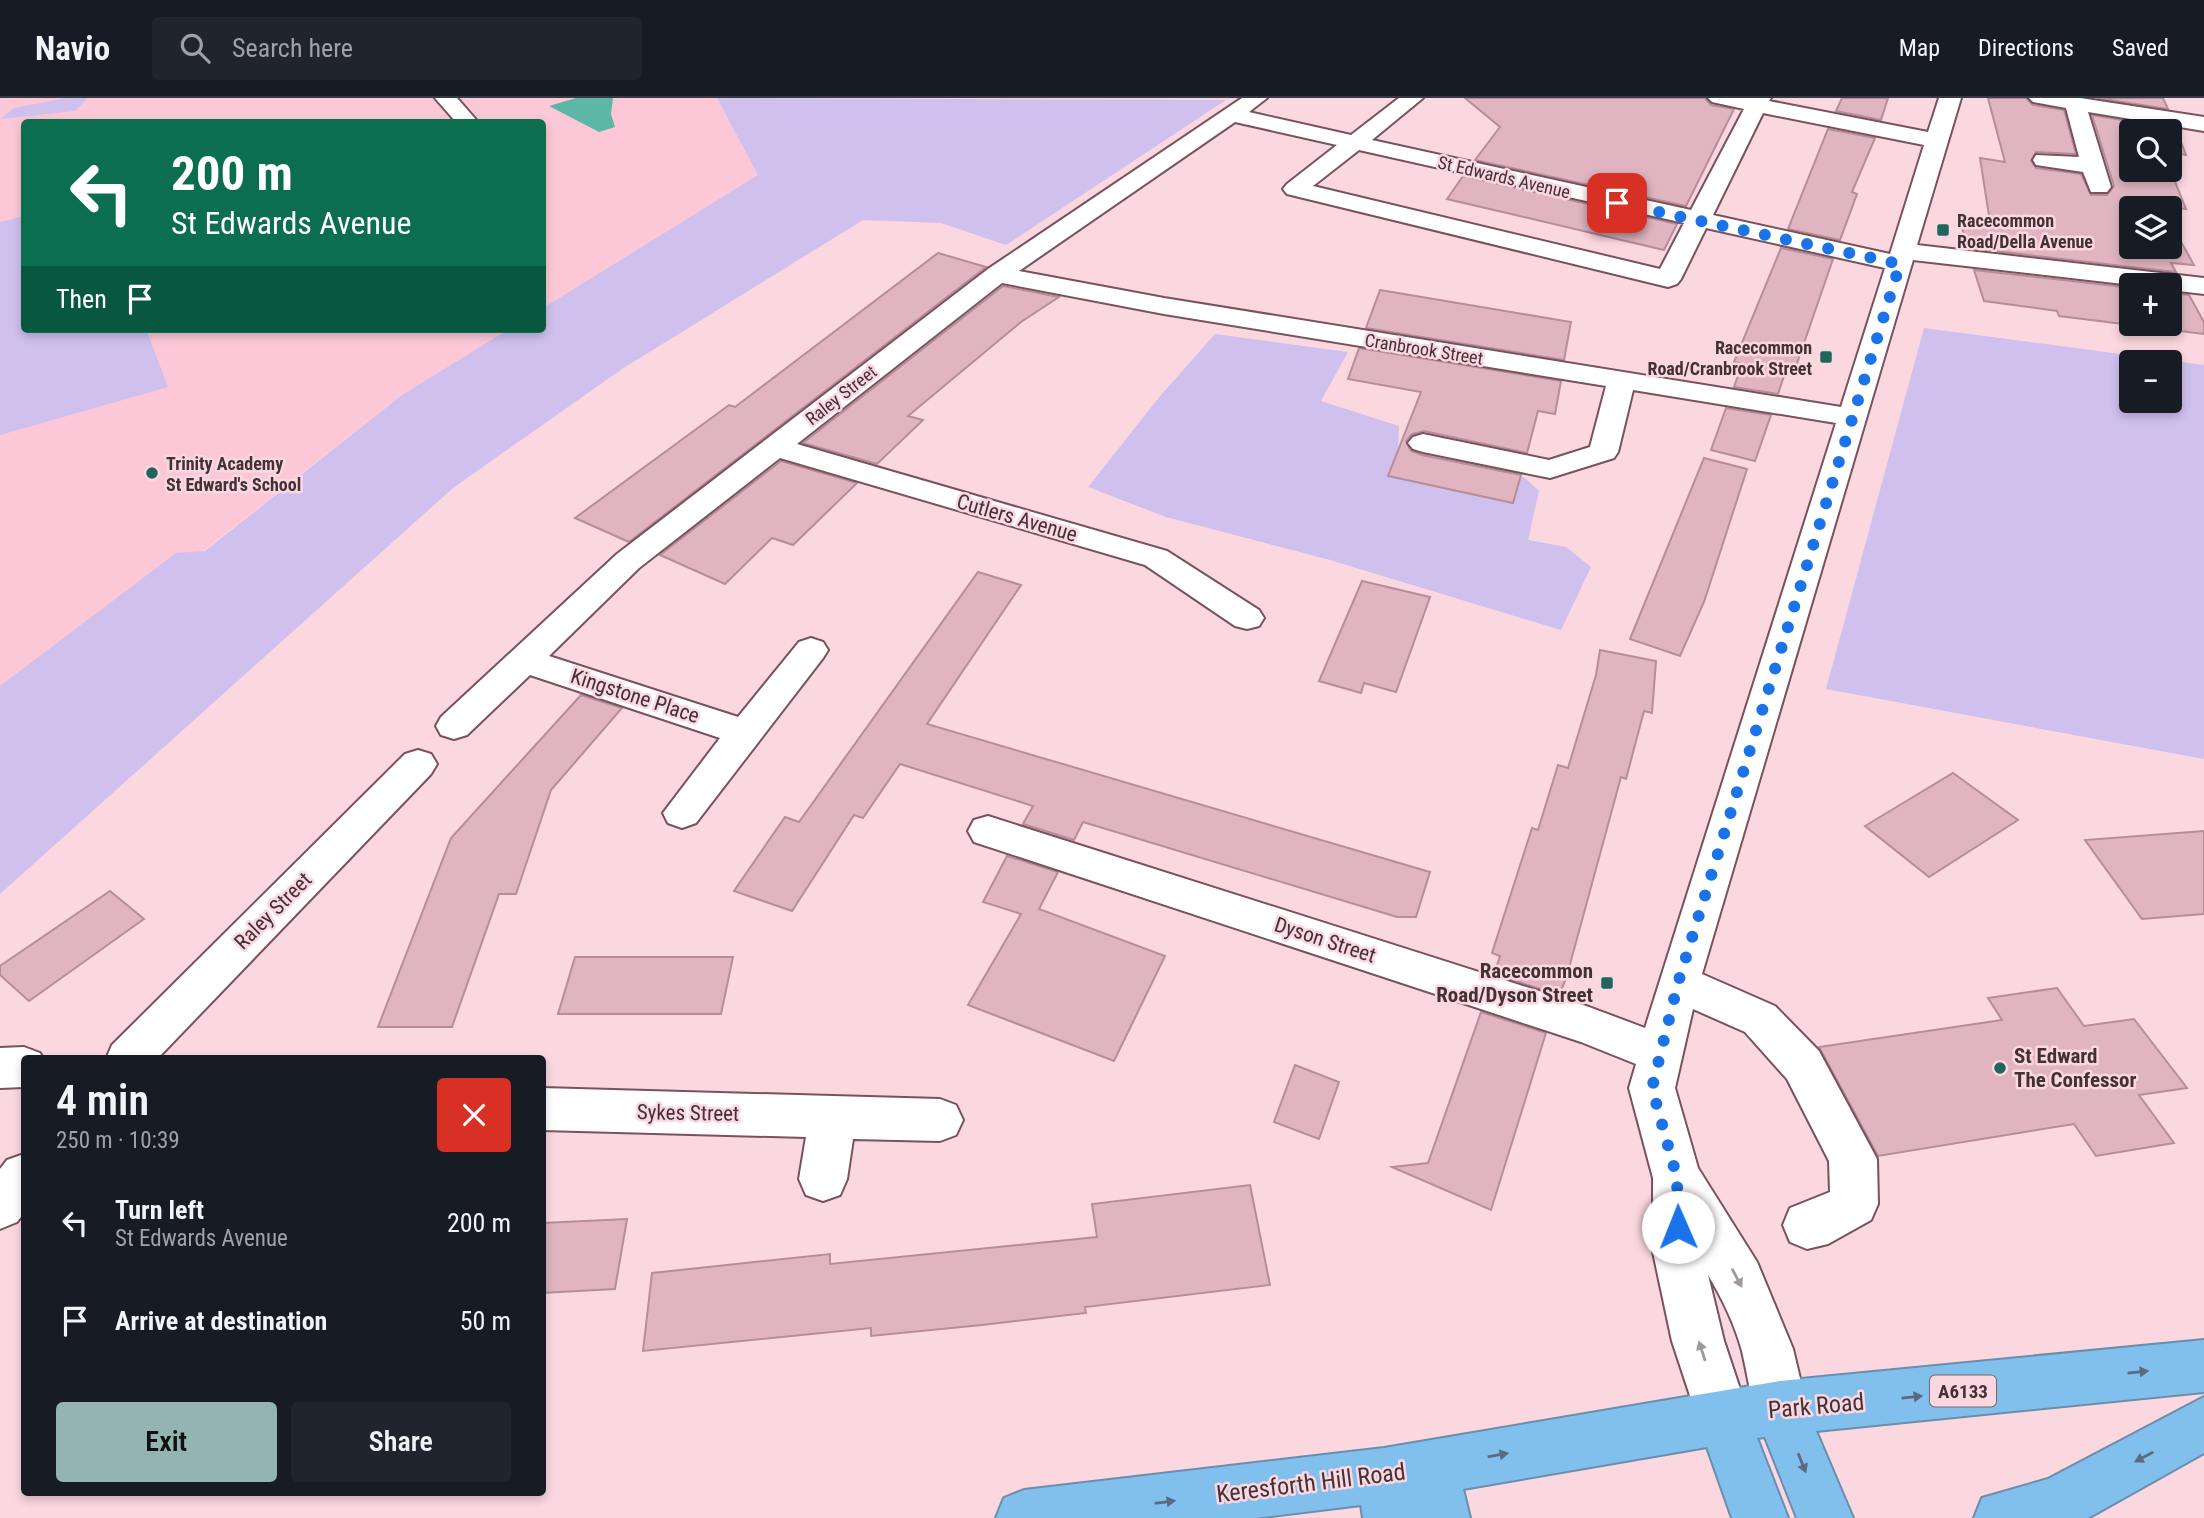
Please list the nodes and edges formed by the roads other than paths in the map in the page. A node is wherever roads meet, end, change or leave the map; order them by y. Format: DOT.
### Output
graph roads {
  1 [pos="446,98"];
  2 [pos="1256,98"];
  3 [pos="1412,98"];
  4 [pos="1719,98"];
  5 [pos="1950,98"];
  6 [pos="2040,98"];
  7 [pos="1758,102"];
  8 [pos="2075,104"];
  9 [pos="1231,115"];
  10 [pos="464,119"];
  11 [pos="2204,124"];
  12 [pos="1938,141"];
  13 [pos="1353,143"];
  14 [pos="2044,160"];
  15 [pos="1696,221"];
  16 [pos="1902,258"];
  17 [pos="997,274"];
  18 [pos="2204,286"];
  19 [pos="1621,381"];
  20 [pos="1851,417"];
  21 [pos="1423,443"];
  22 [pos="774,447"];
  23 [pos="1247,618"];
  24 [pos="811,650"];
  25 [pos="524,660"];
  26 [pos="454,726"];
  27 [pos="745,733"];
  28 [pos="418,764"];
  29 [pos="682,813"];
  30 [pos="988,831"];
  31 [pos="1678,983"];
  32 [pos="1661,1054"];
  33 [pos="132,1055"];
  34 [pos="21,1067"];
  35 [pos="0,1068"];
  36 [pos="546,1109"];
  37 [pos="833,1116"];
  38 [pos="940,1120"];
  39 [pos="1677,1178"];
  40 [pos="823,1179"];
  41 [pos="21,1180"];
  42 [pos="0,1206"];
  43 [pos="1807,1225"];
  44 [pos="2204,1366"];
  45 [pos="1780,1408"];
  46 [pos="1723,1416"];
  47 [pos="2204,1424"];
  48 [pos="1402,1487"];
  49 [pos="1024,1518"];
  50 [pos="1442,1518"];
  51 [pos="1760,1518"];
  52 [pos="1825,1518"];
  53 [pos="2002,1518"];
  1 -- 10 [label="street"];
  2 -- 9 [label="street, Raley Street"];
  3 -- 13 [label="street"];
  4 -- 7 [label="street"];
  5 -- 12 [label="street"];
  6 -- 8 [label="street"];
  7 -- 12 [label="street"];
  7 -- 15 [label="street"];
  8 -- 11 [label="street"];
  8 -- 14 [label="street"];
  9 -- 13 [label="street, St Edwards Avenue"];
  9 -- 17 [label="street, Raley Street"];
  12 -- 16 [label="street"];
  13 -- 15 [label="street, St Edwards Avenue"];
  13 -- 15 [label="street"];
  15 -- 16 [label="street, St Edwards Avenue"];
  16 -- 18 [label="street, St Edwards Avenue"];
  16 -- 20 [label="street"];
  17 -- 19 [label="street, Cranbrook Street"];
  17 -- 22 [label="street, Raley Street"];
  19 -- 20 [label="street, Cranbrook Street"];
  19 -- 21 [label="street"];
  20 -- 31 [label="street"];
  22 -- 23 [label="street, Cutlers Avenue"];
  22 -- 25 [label="street, Raley Street"];
  24 -- 27 [label="street"];
  25 -- 26 [label="street, Raley Street"];
  25 -- 27 [label="street, Kingstone Place"];
  27 -- 29 [label="street"];
  28 -- 33 [label="street, Raley Street"];
  30 -- 32 [label="street, Dyson Street"];
  31 -- 32 [label="street"];
  31 -- 43 [label="street"];
  32 -- 39 [label="street"];
  34 -- 35 [label="street"];
  36 -- 37 [label="street, Sykes Street"];
  37 -- 38 [label="street, Sykes Street"];
  37 -- 40 [label="street"];
  39 -- 45 [label="street, one-way"];
  46 -- 39 [label="street, one-way"];
  41 -- 42 [label="street"];
  45 -- 44 [label="highway, Park Road / A6133, one-way"];
  45 -- 46 [label="highway, Park Road / A6133"];
  45 -- 52 [label="highway, one-way"];
  48 -- 46 [label="highway, Park Road / A6133, one-way"];
  46 -- 51 [label="highway"];
  47 -- 53 [label="highway, one-way"];
  49 -- 48 [label="highway, Keresforth Hill Road / A6133, one-way"];
  48 -- 50 [label="highway"];
}
